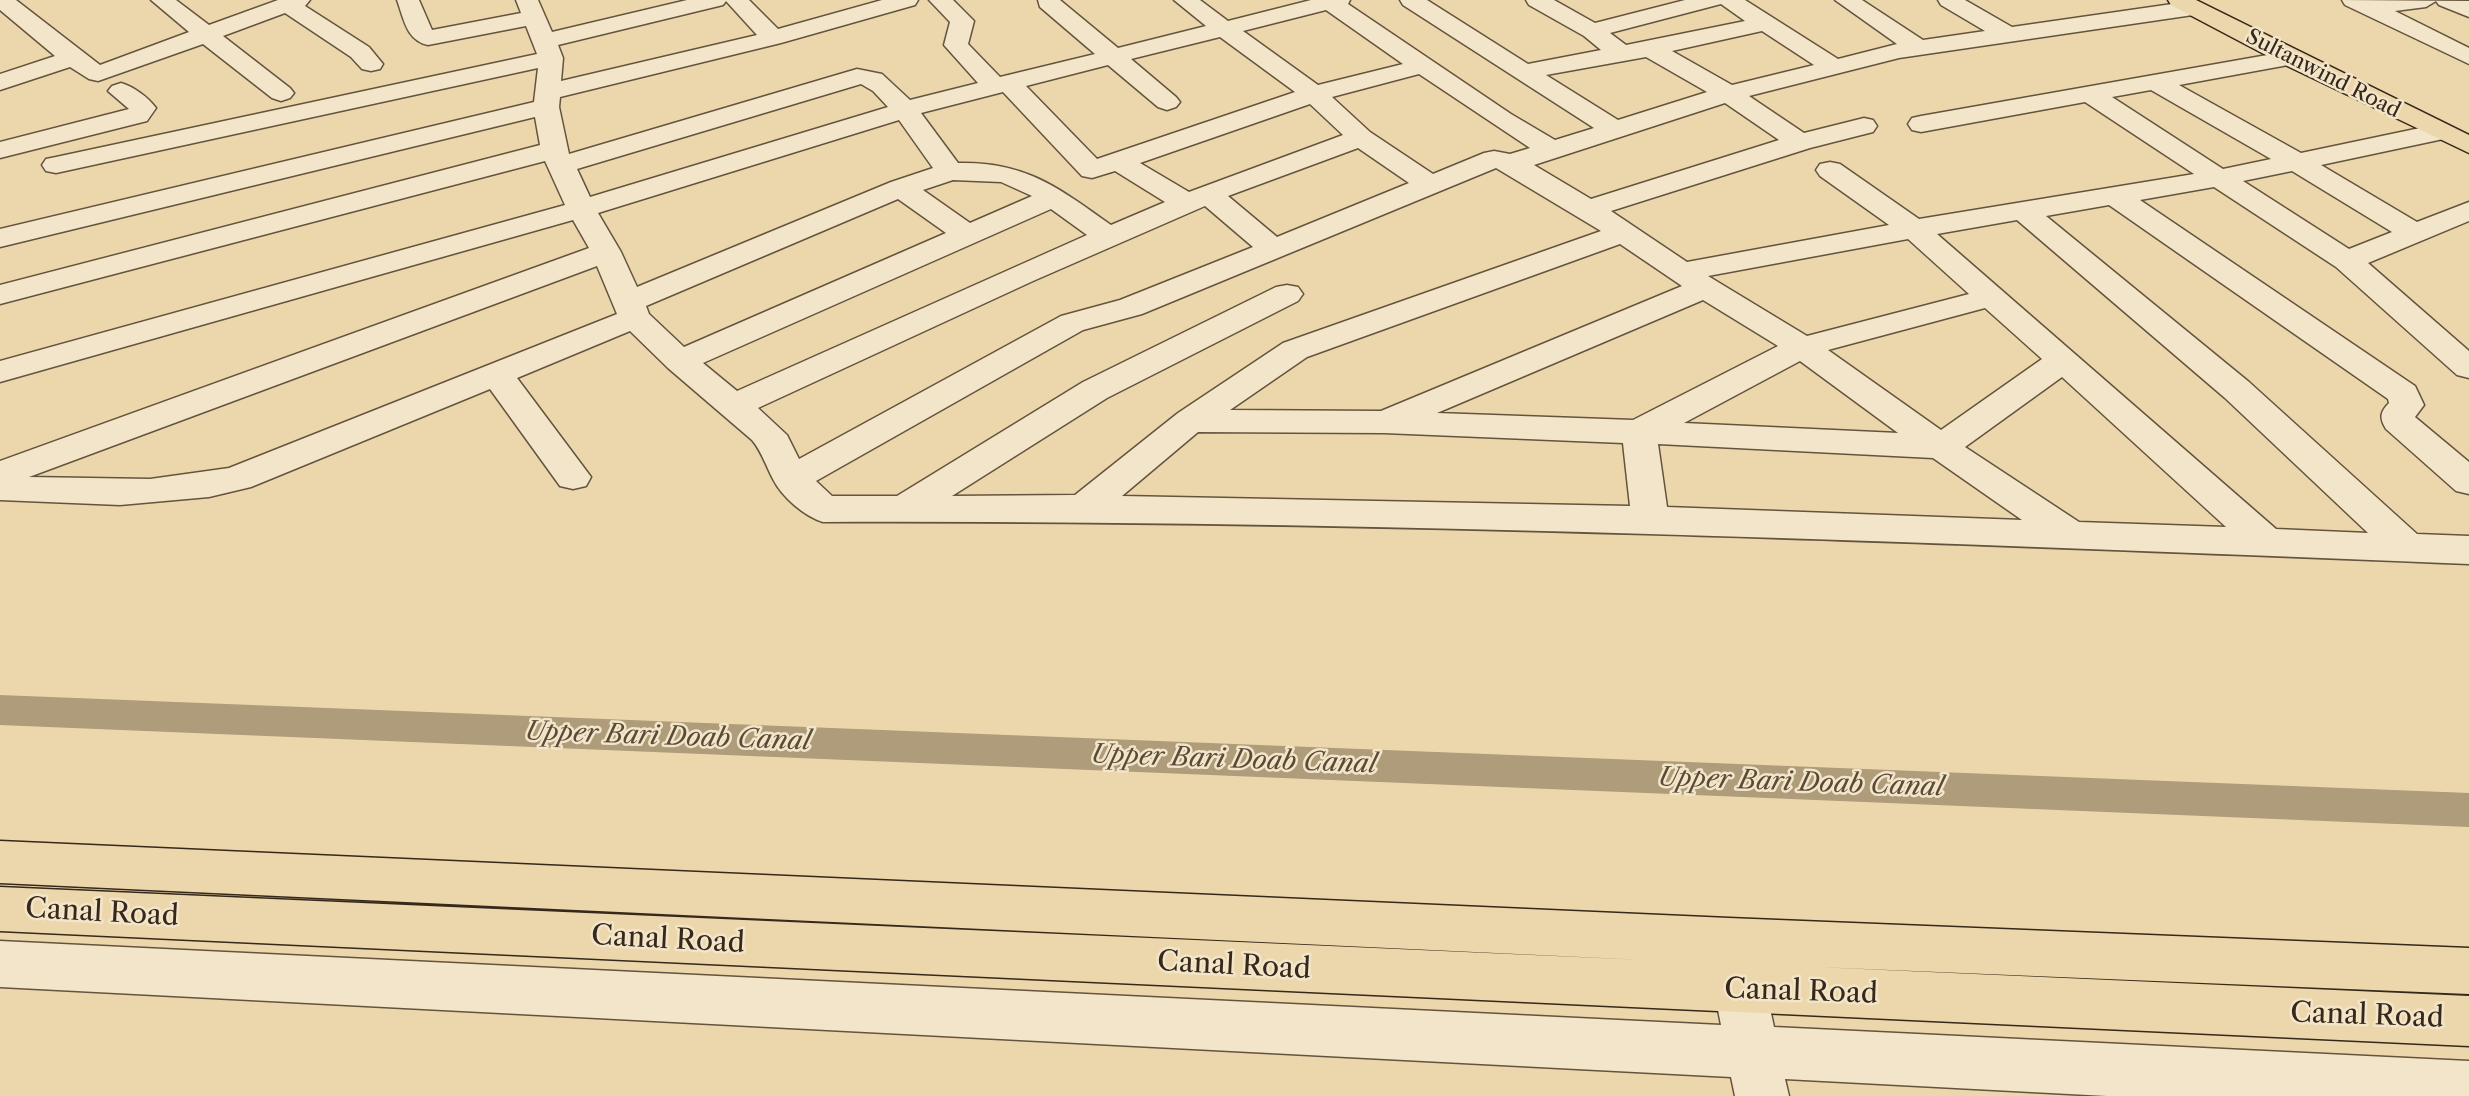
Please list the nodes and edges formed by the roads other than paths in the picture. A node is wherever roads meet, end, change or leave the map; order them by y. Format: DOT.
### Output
graph roads {
  1 [pos="2,0"];
  2 [pos="162,0"];
  3 [pos="408,0"];
  4 [pos="715,0"];
  5 [pos="736,0"];
  6 [pos="907,0"];
  7 [pos="940,0"];
  8 [pos="1185,0"];
  9 [pos="1411,0"];
  10 [pos="1537,0"];
  11 [pos="1729,0"];
  12 [pos="1846,0"];
  13 [pos="1949,0"];
  14 [pos="2426,0"];
  15 [pos="2447,0"];
  16 [pos="1334,1"];
  17 [pos="1704,1"];
  18 [pos="293,2"];
  19 [pos="1048,2"];
  20 [pos="2193,3"];
  21 [pos="2362,4"];
  22 [pos="531,8"];
  23 [pos="2469,10"];
  24 [pos="1767,23"];
  25 [pos="1224,29"];
  26 [pos="1592,31"];
  27 [pos="2008,35"];
  28 [pos="207,36"];
  29 [pos="773,38"];
  30 [pos="1919,48"];
  31 [pos="1650,49"];
  32 [pos="548,50"];
  33 [pos="1621,53"];
  34 [pos="1113,56"];
  35 [pos="2469,57"];
  36 [pos="73,58"];
  37 [pos="2290,58"];
  38 [pos="372,64"];
  39 [pos="1423,66"];
  40 [pos="1834,67"];
  41 [pos="1524,72"];
  42 [pos="0,82"];
  43 [pos="2155,82"];
  44 [pos="1002,84"];
  45 [pos="100,91"];
  46 [pos="281,93"];
  47 [pos="1314,94"];
  48 [pos="1728,94"];
  49 [pos="2090,94"];
  50 [pos="547,99"];
  51 [pos="1167,102"];
  52 [pos="1529,106"];
  53 [pos="904,110"];
  54 [pos="1921,124"];
  55 [pos="1864,126"];
  56 [pos="1615,130"];
  57 [pos="0,131"];
  58 [pos="2439,132"];
  59 [pos="2469,135"];
  60 [pos="1361,138"];
  61 [pos="1800,142"];
  62 [pos="2469,145"];
  63 [pos="0,150"];
  64 [pos="1552,150"];
  65 [pos="558,158"];
  66 [pos="1118,161"];
  67 [pos="2297,162"];
  68 [pos="1511,163"];
  69 [pos="56,164"];
  70 [pos="1830,170"];
  71 [pos="950,172"];
  72 [pos="2219,178"];
  73 [pos="1430,185"];
  74 [pos="901,188"];
  75 [pos="2114,195"];
  76 [pos="1052,197"];
  77 [pos="1197,199"];
  78 [pos="581,209"];
  79 [pos="1588,209"];
  80 [pos="2023,211"];
  81 [pos="2469,211"];
  82 [pos="1914,229"];
  83 [pos="1624,233"];
  84 [pos="2417,233"];
  85 [pos="969,236"];
  86 [pos="1108,237"];
  87 [pos="0,238"];
  88 [pos="1274,249"];
  89 [pos="606,252"];
  90 [pos="2347,261"];
  91 [pos="1693,280"];
  92 [pos="1287,294"];
  93 [pos="0,295"];
  94 [pos="1992,297"];
  95 [pos="632,310"];
  96 [pos="2469,328"];
  97 [pos="2438,341"];
  98 [pos="1802,347"];
  99 [pos="2063,360"];
  100 [pos="680,361"];
  101 [pos="2469,368"];
  102 [pos="0,372"];
  103 [pos="497,375"];
  104 [pos="734,406"];
  105 [pos="1189,421"];
  106 [pos="1384,422"];
  107 [pos="1639,432"];
  108 [pos="1941,447"];
  109 [pos="0,474"];
  110 [pos="573,477"];
  111 [pos="791,479"];
  112 [pos="2469,482"];
  113 [pos="0,488"];
  114 [pos="905,508"];
  115 [pos="1084,508"];
  116 [pos="1650,519"];
  117 [pos="2073,536"];
  118 [pos="2267,543"];
  119 [pos="2407,547"];
  120 [pos="2469,550"];
  121 [pos="0,862"];
  122 [pos="0,909"];
  123 [pos="0,964"];
  124 [pos="2469,971"];
  125 [pos="1740,990"];
  126 [pos="2469,1021"];
  127 [pos="1758,1075"];
  128 [pos="2469,1088"];
  1 -- 36 [label="street"];
  2 -- 28 [label="street"];
  3 -- 22 [label="street"];
  4 -- 32 [label="street"];
  5 -- 29 [label="street"];
  6 -- 29 [label="street"];
  7 -- 44 [label="street"];
  8 -- 25 [label="street"];
  9 -- 41 [label="street"];
  10 -- 26 [label="street"];
  11 -- 24 [label="street"];
  12 -- 30 [label="street"];
  13 -- 27 [label="street"];
  14 -- 21 [label="street"];
  15 -- 23 [label="street"];
  16 -- 25 [label="street"];
  16 -- 39 [label="street"];
  17 -- 26 [label="street"];
  18 -- 28 [label="street"];
  18 -- 38 [label="street"];
  19 -- 34 [label="street"];
  20 -- 27 [label="street"];
  20 -- 37 [label="main road, Sultanwind Road"];
  20 -- 59 [label="main road"];
  21 -- 35 [label="street"];
  22 -- 32 [label="street"];
  24 -- 31 [label="street"];
  24 -- 40 [label="street"];
  25 -- 34 [label="street"];
  25 -- 47 [label="street"];
  26 -- 33 [label="street"];
  27 -- 30 [label="street"];
  28 -- 45 [label="street"];
  28 -- 46 [label="street"];
  29 -- 50 [label="street"];
  30 -- 40 [label="street"];
  31 -- 33 [label="street"];
  31 -- 48 [label="street"];
  32 -- 50 [label="street"];
  32 -- 69 [label="street"];
  33 -- 41 [label="street"];
  34 -- 44 [label="street"];
  34 -- 51 [label="street"];
  36 -- 42 [label="street"];
  36 -- 45 [label="street"];
  37 -- 43 [label="street"];
  37 -- 58 [label="main road, Sultanwind Road"];
  39 -- 47 [label="street"];
  39 -- 52 [label="street"];
  40 -- 48 [label="street"];
  41 -- 52 [label="street"];
  43 -- 49 [label="street"];
  43 -- 67 [label="street"];
  44 -- 53 [label="street"];
  44 -- 66 [label="street"];
  45 -- 57 [label="street"];
  45 -- 63 [label="street"];
  47 -- 60 [label="street"];
  47 -- 66 [label="street"];
  48 -- 56 [label="street"];
  48 -- 61 [label="street"];
  49 -- 54 [label="street"];
  49 -- 72 [label="street"];
  50 -- 65 [label="street"];
  50 -- 87 [label="street"];
  52 -- 56 [label="street"];
  52 -- 64 [label="street"];
  53 -- 65 [label="street"];
  53 -- 71 [label="street"];
  53 -- 78 [label="street"];
  55 -- 61 [label="street"];
  56 -- 64 [label="street"];
  58 -- 62 [label="main road, Sultanwind Road"];
  58 -- 67 [label="street"];
  60 -- 73 [label="street"];
  60 -- 77 [label="street"];
  61 -- 79 [label="street"];
  64 -- 68 [label="street"];
  65 -- 78 [label="street"];
  65 -- 93 [label="street"];
  66 -- 77 [label="street"];
  67 -- 72 [label="street"];
  67 -- 84 [label="street"];
  68 -- 73 [label="street"];
  68 -- 79 [label="street"];
  70 -- 82 [label="street"];
  71 -- 74 [label="street"];
  71 -- 76 [label="street"];
  72 -- 75 [label="street"];
  72 -- 90 [label="street"];
  73 -- 88 [label="street"];
  74 -- 85 [label="street"];
  74 -- 95 [label="street"];
  75 -- 80 [label="street"];
  75 -- 112 [label="street"];
  76 -- 85 [label="street"];
  76 -- 86 [label="street"];
  77 -- 86 [label="street"];
  77 -- 88 [label="street"];
  78 -- 89 [label="street"];
  78 -- 102 [label="street"];
  79 -- 83 [label="street"];
  80 -- 82 [label="street"];
  80 -- 119 [label="street"];
  81 -- 84 [label="street"];
  82 -- 91 [label="street"];
  82 -- 94 [label="street"];
  83 -- 91 [label="street"];
  83 -- 105 [label="street"];
  84 -- 90 [label="street"];
  85 -- 100 [label="street"];
  86 -- 104 [label="street"];
  88 -- 111 [label="street"];
  89 -- 95 [label="street"];
  89 -- 109 [label="street"];
  90 -- 97 [label="street"];
  91 -- 98 [label="street"];
  91 -- 106 [label="street"];
  92 -- 114 [label="street"];
  94 -- 98 [label="street"];
  94 -- 99 [label="street"];
  95 -- 100 [label="street"];
  95 -- 103 [label="street"];
  96 -- 97 [label="street"];
  97 -- 101 [label="street"];
  98 -- 107 [label="street"];
  98 -- 108 [label="street"];
  99 -- 108 [label="street"];
  99 -- 118 [label="street"];
  100 -- 104 [label="street"];
  103 -- 110 [label="street"];
  103 -- 113 [label="street"];
  104 -- 111 [label="street"];
  105 -- 106 [label="street"];
  105 -- 115 [label="street"];
  106 -- 107 [label="street"];
  107 -- 108 [label="street"];
  107 -- 116 [label="street"];
  108 -- 117 [label="street"];
  111 -- 114 [label="street"];
  114 -- 115 [label="street"];
  115 -- 116 [label="street"];
  116 -- 117 [label="street"];
  117 -- 118 [label="street"];
  118 -- 119 [label="street"];
  119 -- 120 [label="street"];
  121 -- 124 [label="main road, Canal Road"];
  122 -- 125 [label="main road, Canal Road"];
  123 -- 127 [label="street"];
  125 -- 126 [label="main road, Canal Road"];
  125 -- 127 [label="street"];
  127 -- 128 [label="street"];
}
